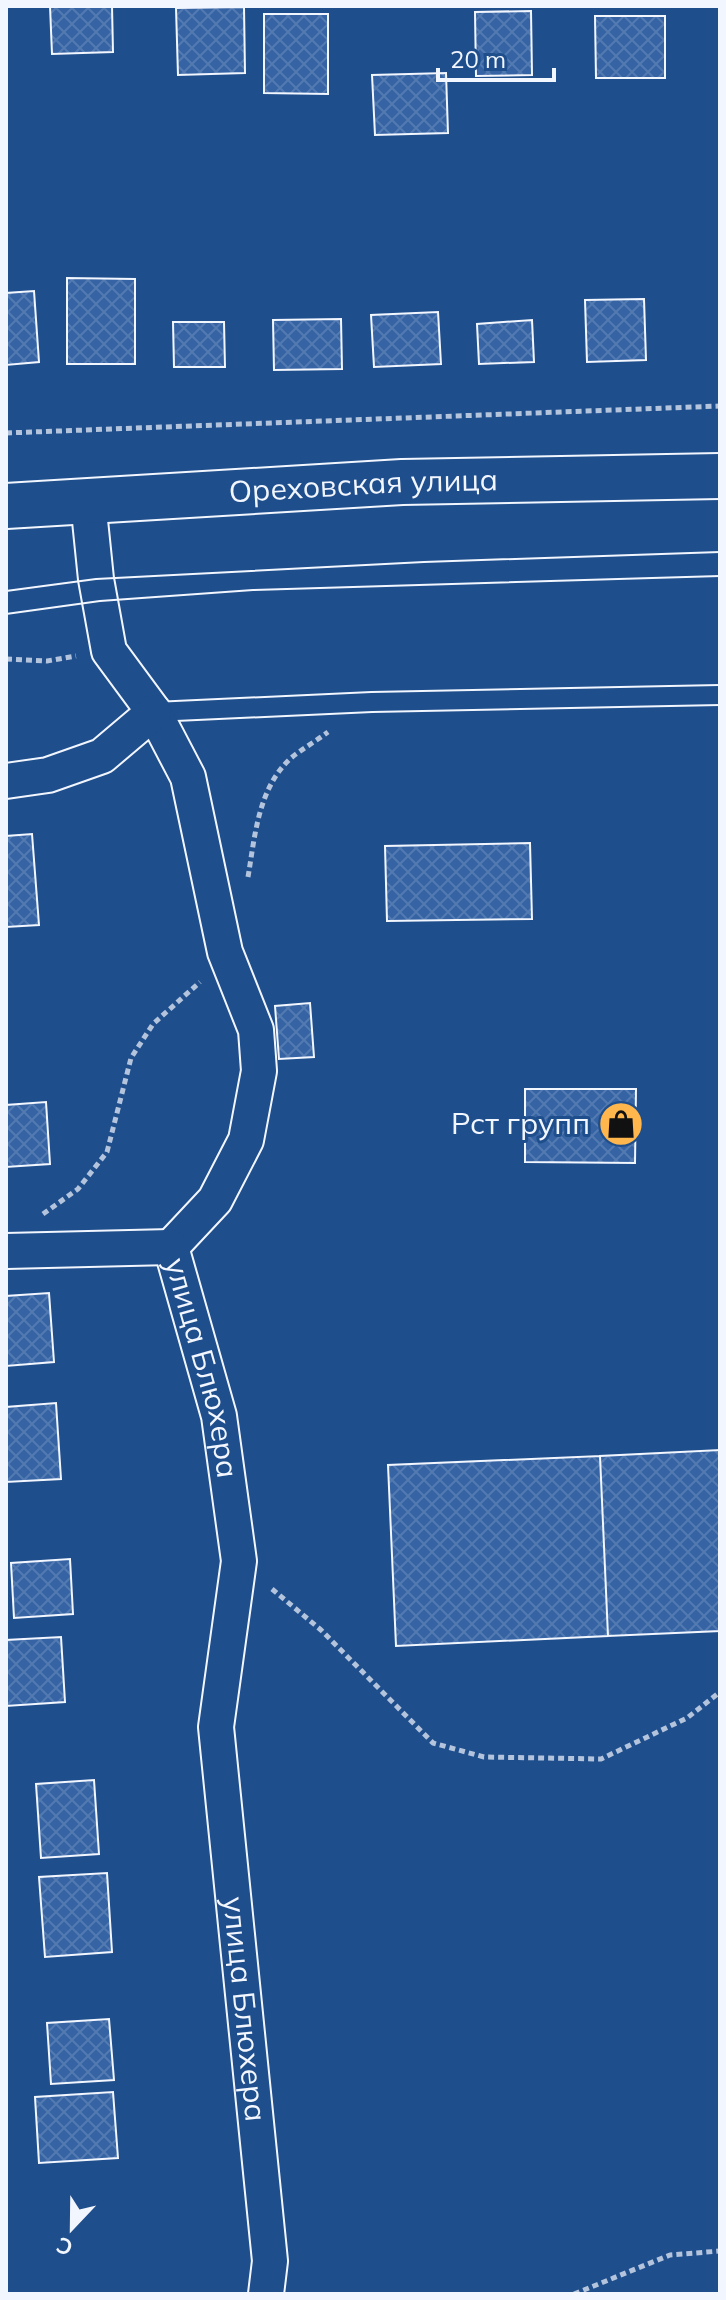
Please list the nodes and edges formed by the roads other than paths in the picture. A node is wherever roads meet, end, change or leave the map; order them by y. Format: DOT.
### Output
graph roads {
  1 [pos="720,476"];
  2 [pos="88,501"];
  3 [pos="6,506"];
  4 [pos="720,695"];
  5 [pos="154,712"];
  6 [pos="6,781"];
  7 [pos="171,1247"];
  8 [pos="6,1251"];
  9 [pos="266,2294"];
  1 -- 2 [label="main road, Ореховская улица"];
  2 -- 3 [label="main road, Ореховская улица"];
  2 -- 5 [label="street, улица Блюхера"];
  4 -- 5 [label="lane"];
  5 -- 6 [label="street"];
  5 -- 7 [label="street, улица Блюхера"];
  7 -- 8 [label="street"];
  7 -- 9 [label="street, улица Блюхера"];
}
